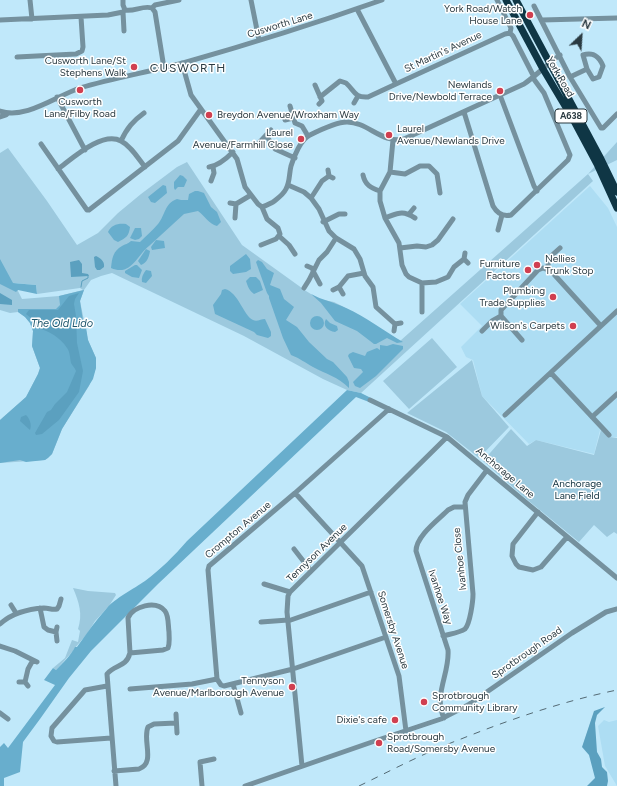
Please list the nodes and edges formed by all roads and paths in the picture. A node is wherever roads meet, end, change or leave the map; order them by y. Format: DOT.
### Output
graph roads {
  1 [pos="30,0"];
  2 [pos="123,0"];
  3 [pos="179,0"];
  4 [pos="252,0"];
  5 [pos="382,0"];
  6 [pos="497,0"];
  7 [pos="506,0"];
  8 [pos="516,0"];
  9 [pos="534,6"];
  10 [pos="152,8"];
  11 [pos="357,9"];
  12 [pos="124,11"];
  13 [pos="81,17"];
  14 [pos="617,18"];
  15 [pos="32,19"];
  16 [pos="0,20"];
  17 [pos="542,20"];
  18 [pos="124,31"];
  19 [pos="510,33"];
  20 [pos="259,40"];
  21 [pos="560,55"];
  22 [pos="17,57"];
  23 [pos="549,62"];
  24 [pos="182,63"];
  25 [pos="164,68"];
  26 [pos="543,69"];
  27 [pos="588,69"];
  28 [pos="533,77"];
  29 [pos="570,77"];
  30 [pos="396,84"];
  31 [pos="314,85"];
  32 [pos="358,96"];
  33 [pos="500,96"];
  34 [pos="57,97"];
  35 [pos="320,97"];
  36 [pos="354,103"];
  37 [pos="319,104"];
  38 [pos="290,106"];
  39 [pos="201,109"];
  40 [pos="0,111"];
  41 [pos="464,112"];
  42 [pos="8,113"];
  43 [pos="145,113"];
  44 [pos="617,114"];
  45 [pos="0,117"];
  46 [pos="293,118"];
  47 [pos="285,120"];
  48 [pos="271,130"];
  49 [pos="266,135"];
  50 [pos="308,136"];
  51 [pos="393,140"];
  52 [pos="121,141"];
  53 [pos="41,144"];
  54 [pos="257,144"];
  55 [pos="85,150"];
  56 [pos="233,152"];
  57 [pos="294,158"];
  58 [pos="432,160"];
  59 [pos="599,162"];
  60 [pos="429,166"];
  61 [pos="145,167"];
  62 [pos="58,169"];
  63 [pos="604,171"];
  64 [pos="390,172"];
  65 [pos="330,175"];
  66 [pos="363,175"];
  67 [pos="211,181"];
  68 [pos="365,181"];
  69 [pos="358,184"];
  70 [pos="288,185"];
  71 [pos="380,191"];
  72 [pos="537,191"];
  73 [pos="617,192"];
  74 [pos="440,193"];
  75 [pos="251,195"];
  76 [pos="311,198"];
  77 [pos="230,203"];
  78 [pos="236,204"];
  79 [pos="262,207"];
  80 [pos="414,208"];
  81 [pos="617,208"];
  82 [pos="346,214"];
  83 [pos="409,214"];
  84 [pos="501,215"];
  85 [pos="235,218"];
  86 [pos="385,218"];
  87 [pos="415,218"];
  88 [pos="324,222"];
  89 [pos="455,229"];
  90 [pos="498,230"];
  91 [pos="279,236"];
  92 [pos="336,238"];
  93 [pos="261,245"];
  94 [pos="400,248"];
  95 [pos="560,248"];
  96 [pos="295,254"];
  97 [pos="466,258"];
  98 [pos="306,266"];
  99 [pos="547,268"];
  100 [pos="313,270"];
  101 [pos="364,272"];
  102 [pos="422,283"];
  103 [pos="320,284"];
  104 [pos="339,287"];
  105 [pos="304,288"];
  106 [pos="333,290"];
  107 [pos="343,294"];
  108 [pos="422,303"];
  109 [pos="416,304"];
  110 [pos="617,311"];
  111 [pos="422,312"];
  112 [pos="501,316"];
  113 [pos="401,323"];
  114 [pos="395,324"];
  115 [pos="601,326"];
  116 [pos="394,331"];
  117 [pos="482,331"];
  118 [pos="522,340"];
  119 [pos="551,373"];
  120 [pos="617,394"];
  121 [pos="370,400"];
  122 [pos="389,409"];
  123 [pos="505,415"];
  124 [pos="592,417"];
  125 [pos="609,435"];
  126 [pos="447,437"];
  127 [pos="487,470"];
  128 [pos="295,493"];
  129 [pos="464,507"];
  130 [pos="538,512"];
  131 [pos="567,537"];
  132 [pos="341,542"];
  133 [pos="294,548"];
  134 [pos="311,571"];
  135 [pos="617,578"];
  136 [pos="264,584"];
  137 [pos="290,592"];
  138 [pos="371,592"];
  139 [pos="61,599"];
  140 [pos="11,605"];
  141 [pos="40,608"];
  142 [pos="617,608"];
  143 [pos="16,613"];
  144 [pos="288,620"];
  145 [pos="261,622"];
  146 [pos="0,624"];
  147 [pos="443,636"];
  148 [pos="386,637"];
  149 [pos="56,641"];
  150 [pos="0,646"];
  151 [pos="130,653"];
  152 [pos="293,668"];
  153 [pos="217,679"];
  154 [pos="24,684"];
  155 [pos="233,684"];
  156 [pos="107,686"];
  157 [pos="130,689"];
  158 [pos="0,713"];
  159 [pos="241,713"];
  160 [pos="176,714"];
  161 [pos="444,718"];
  162 [pos="8,719"];
  163 [pos="176,723"];
  164 [pos="406,731"];
  165 [pos="177,734"];
  166 [pos="112,738"];
  167 [pos="214,759"];
  168 [pos="302,766"];
  169 [pos="114,771"];
  170 [pos="116,786"];
  171 [pos="202,786"];
  172 [pos="245,786"];
  1 -- 15 [label="street"];
  2 -- 12 [label="street"];
  3 -- 10 [label="street"];
  4 -- 20 [label="street"];
  5 -- 11 [label="street, Cusworth Lane"];
  6 -- 19 [label="street"];
  7 -- 26 [label="highway, York Road / A638"];
  8 -- 23 [label="highway, York Road / A638"];
  9 -- 17 [label="street"];
  10 -- 12 [label="street"];
  10 -- 25 [label="street"];
  11 -- 20 [label="street, Cusworth Lane"];
  11 -- 30 [label="street, St Martin's Avenue"];
  12 -- 13 [label="street"];
  12 -- 18 [label="street"];
  13 -- 15 [label="street"];
  13 -- 22 [label="street"];
  14 -- 17 [label="street"];
  15 -- 16 [label="street"];
  17 -- 21 [label="street"];
  19 -- 28 [label="street"];
  19 -- 30 [label="street, St Martin's Avenue"];
  20 -- 24 [label="street, Cusworth Lane"];
  21 -- 23 [label="street"];
  21 -- 29 [label="street"];
  23 -- 26 [label="street"];
  23 -- 59 [label="highway, York Road / A638"];
  24 -- 25 [label="street, Cusworth Lane"];
  24 -- 39 [label="street"];
  25 -- 34 [label="street"];
  26 -- 28 [label="street"];
  26 -- 59 [label="highway, York Road / A638"];
  27 -- 27 [label="street"];
  27 -- 29 [label="street"];
  28 -- 33 [label="street"];
  28 -- 72 [label="street"];
  29 -- 44 [label="street"];
  30 -- 32 [label="street"];
  31 -- 35 [label="street"];
  32 -- 35 [label="street"];
  32 -- 36 [label="street"];
  33 -- 41 [label="street"];
  33 -- 72 [label="street"];
  34 -- 42 [label="street"];
  34 -- 55 [label="street"];
  35 -- 37 [label="street"];
  38 -- 46 [label="street"];
  39 -- 56 [label="street"];
  39 -- 61 [label="street"];
  40 -- 42 [label="street"];
  41 -- 51 [label="street"];
  41 -- 84 [label="street"];
  42 -- 45 [label="street"];
  43 -- 52 [label="street"];
  46 -- 47 [label="street"];
  46 -- 50 [label="street"];
  48 -- 49 [label="street"];
  49 -- 54 [label="street"];
  49 -- 57 [label="street"];
  50 -- 51 [label="street"];
  50 -- 57 [label="street"];
  51 -- 64 [label="street"];
  52 -- 55 [label="street"];
  52 -- 61 [label="street"];
  53 -- 62 [label="street"];
  55 -- 62 [label="street"];
  56 -- 67 [label="street"];
  56 -- 75 [label="street"];
  57 -- 70 [label="street"];
  58 -- 60 [label="street"];
  59 -- 63 [label="highway, York Road / A638"];
  60 -- 64 [label="street"];
  60 -- 74 [label="street"];
  61 -- 62 [label="street"];
  63 -- 73 [label="highway, York Road / A638"];
  63 -- 81 [label="highway, York Road / A638"];
  64 -- 71 [label="street"];
  65 -- 76 [label="street"];
  66 -- 68 [label="street"];
  68 -- 69 [label="street"];
  68 -- 71 [label="street"];
  70 -- 76 [label="street"];
  70 -- 79 [label="street"];
  71 -- 86 [label="street"];
  72 -- 84 [label="street"];
  75 -- 78 [label="street"];
  75 -- 79 [label="street"];
  76 -- 88 [label="street"];
  77 -- 78 [label="street"];
  78 -- 85 [label="street"];
  79 -- 91 [label="street"];
  80 -- 83 [label="street"];
  82 -- 88 [label="street"];
  83 -- 86 [label="street"];
  83 -- 87 [label="street"];
  84 -- 90 [label="street"];
  86 -- 94 [label="street"];
  88 -- 92 [label="street"];
  89 -- 94 [label="street"];
  91 -- 93 [label="street"];
  91 -- 96 [label="street"];
  92 -- 100 [label="street"];
  92 -- 101 [label="street"];
  94 -- 102 [label="street"];
  95 -- 99 [label="street"];
  97 -- 102 [label="street"];
  98 -- 100 [label="street"];
  99 -- 112 [label="street"];
  99 -- 115 [label="street"];
  100 -- 103 [label="street"];
  100 -- 105 [label="street"];
  101 -- 104 [label="street"];
  101 -- 114 [label="street"];
  102 -- 108 [label="street"];
  104 -- 106 [label="street"];
  104 -- 107 [label="street"];
  108 -- 109 [label="street"];
  108 -- 111 [label="street"];
  110 -- 115 [label="street"];
  112 -- 117 [label="street"];
  112 -- 118 [label="street"];
  113 -- 114 [label="street"];
  114 -- 116 [label="street"];
  115 -- 119 [label="street"];
  119 -- 123 [label="street"];
  119 -- 124 [label="street"];
  120 -- 124 [label="street"];
  121 -- 122 [label="street, Anchorage Lane"];
  122 -- 126 [label="street, Anchorage Lane"];
  122 -- 128 [label="street, Crompton Avenue"];
  124 -- 125 [label="street"];
  126 -- 127 [label="street, Anchorage Lane"];
  126 -- 132 [label="street, Tennyson Avenue"];
  127 -- 129 [label="street"];
  127 -- 130 [label="street, Anchorage Lane"];
  128 -- 132 [label="street, Somersby Avenue"];
  128 -- 153 [label="street, Crompton Avenue"];
  129 -- 147 [label="street, Ivanhoe Close"];
  129 -- 147 [label="street, Ivanhoe Way"];
  130 -- 131 [label="street, Anchorage Lane"];
  130 -- 131 [label="street"];
  131 -- 135 [label="street, Anchorage Lane"];
  132 -- 134 [label="street, Tennyson Avenue"];
  132 -- 138 [label="street, Somersby Avenue"];
  133 -- 134 [label="street"];
  134 -- 137 [label="street, Tennyson Avenue"];
  136 -- 137 [label="street"];
  137 -- 144 [label="street, Tennyson Avenue"];
  138 -- 144 [label="street"];
  138 -- 148 [label="street, Somersby Avenue"];
  139 -- 141 [label="street"];
  140 -- 143 [label="street"];
  141 -- 143 [label="street"];
  141 -- 149 [label="street"];
  142 -- 161 [label="street, Sprotbrough Road"];
  143 -- 146 [label="street"];
  144 -- 145 [label="street"];
  144 -- 152 [label="street, Tennyson Avenue"];
  147 -- 161 [label="street, Ivanhoe Way"];
  148 -- 152 [label="street"];
  148 -- 164 [label="street, Somersby Avenue"];
  150 -- 154 [label="street"];
  151 -- 151 [label="street"];
  151 -- 156 [label="street"];
  152 -- 155 [label="street"];
  152 -- 168 [label="street, Tennyson Avenue"];
  153 -- 155 [label="street"];
  153 -- 157 [label="street"];
  155 -- 159 [label="street"];
  156 -- 166 [label="street"];
  156 -- 166 [label="street"];
  158 -- 162 [label="street"];
  160 -- 163 [label="street"];
  161 -- 164 [label="street, Sprotbrough Road"];
  163 -- 165 [label="street"];
  163 -- 169 [label="street"];
  164 -- 168 [label="street, Sprotbrough Road"];
  166 -- 169 [label="street"];
  167 -- 171 [label="street"];
  168 -- 172 [label="street, Sprotbrough Road"];
  169 -- 170 [label="street"];
}
